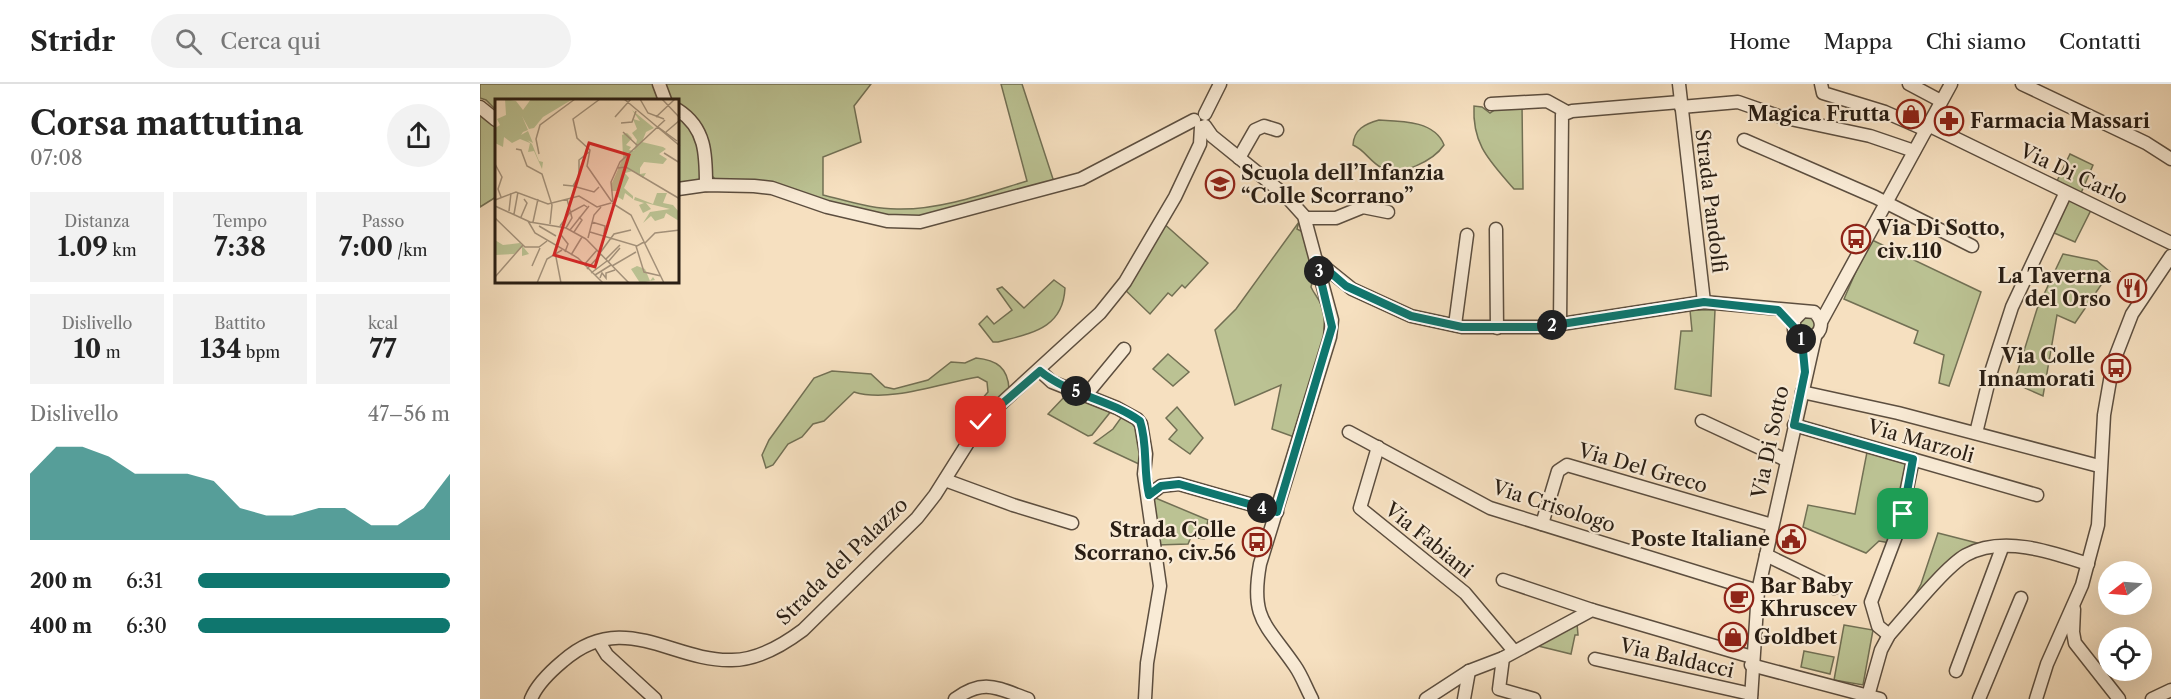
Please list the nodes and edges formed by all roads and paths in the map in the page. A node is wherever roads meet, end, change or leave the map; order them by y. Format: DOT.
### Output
graph roads {
  1 [pos="659,84"];
  2 [pos="1220,84"];
  3 [pos="1679,84"];
  4 [pos="1821,84"];
  5 [pos="1910,84"];
  6 [pos="1951,84"];
  7 [pos="2022,84"];
  8 [pos="665,99"];
  9 [pos="1941,101"];
  10 [pos="1491,104"];
  11 [pos="1680,104"];
  12 [pos="480,107"];
  13 [pos="680,111"];
  14 [pos="1567,112"];
  15 [pos="495,119"];
  16 [pos="1200,122"];
  17 [pos="1927,127"];
  18 [pos="1277,130"];
  19 [pos="1744,140"];
  20 [pos="1914,152"];
  21 [pos="1239,158"];
  22 [pos="2171,159"];
  23 [pos="706,185"];
  24 [pos="680,189"];
  25 [pos="2066,194"];
  26 [pos="1886,202"];
  27 [pos="1389,212"];
  28 [pos="1306,218"];
  29 [pos="1496,229"];
  30 [pos="1467,236"];
  31 [pos="2171,243"];
  32 [pos="1972,246"];
  33 [pos="2171,256"];
  34 [pos="1316,260"];
  35 [pos="1837,294"];
  36 [pos="1704,302"];
  37 [pos="1778,310"];
  38 [pos="1806,311"];
  39 [pos="1821,322"];
  40 [pos="1560,324"];
  41 [pos="1455,325"];
  42 [pos="1497,328"];
  43 [pos="1797,331"];
  44 [pos="1815,337"];
  45 [pos="1124,349"];
  46 [pos="1040,371"];
  47 [pos="1805,372"];
  48 [pos="1802,392"];
  49 [pos="1086,395"];
  50 [pos="1702,421"];
  51 [pos="1794,425"];
  52 [pos="1349,432"];
  53 [pos="1976,433"];
  54 [pos="1378,447"];
  55 [pos="1913,459"];
  56 [pos="1786,460"];
  57 [pos="2099,466"];
  58 [pos="945,480"];
  59 [pos="1149,495"];
  60 [pos="2037,495"];
  61 [pos="1277,512"];
  62 [pos="1072,523"];
  63 [pos="1542,524"];
  64 [pos="1772,525"];
  65 [pos="2002,548"];
  66 [pos="1766,555"];
  67 [pos="2088,564"];
  68 [pos="1503,580"];
  69 [pos="1834,588"];
  70 [pos="1758,591"];
  71 [pos="2020,597"];
  72 [pos="2074,605"];
  73 [pos="1592,610"];
  74 [pos="1889,635"];
  75 [pos="599,642"];
  76 [pos="1514,651"];
  77 [pos="1503,658"];
  78 [pos="1594,659"];
  79 [pos="1751,661"];
  80 [pos="1469,671"];
  81 [pos="1956,671"];
  82 [pos="2171,690"];
  83 [pos="1498,694"];
  84 [pos="1308,697"];
  85 [pos="1751,697"];
  86 [pos="1874,697"];
  87 [pos="531,699"];
  88 [pos="654,699"];
  89 [pos="954,699"];
  90 [pos="1028,699"];
  91 [pos="1145,699"];
  92 [pos="1426,699"];
  93 [pos="1464,699"];
  94 [pos="1534,699"];
  95 [pos="1979,699"];
  96 [pos="2036,699"];
  97 [pos="2119,699"];
  98 [pos="2152,699"];
  1 -- 8 [label="street"];
  2 -- 16 [label="street, Strada del Palazzo"];
  3 -- 11 [label="street, Strada Pandolfi"];
  4 -- 17 [label="street"];
  5 -- 9 [label="street"];
  6 -- 9 [label="street"];
  7 -- 22 [label="street"];
  9 -- 17 [label="street"];
  10 -- 14 [label="street"];
  11 -- 14 [label="street"];
  11 -- 20 [label="street"];
  11 -- 36 [label="street, Strada Pandolfi"];
  12 -- 15 [label="street"];
  13 -- 23 [label="street"];
  14 -- 40 [label="street"];
  16 -- 21 [label="street"];
  16 -- 23 [label="street"];
  16 -- 46 [label="street, Strada del Palazzo"];
  17 -- 20 [label="street"];
  17 -- 25 [label="street, Via Di Carlo"];
  18 -- 21 [label="street"];
  19 -- 26 [label="street"];
  20 -- 26 [label="street"];
  21 -- 28 [label="street"];
  23 -- 24 [label="street"];
  25 -- 31 [label="street, Via Di Carlo"];
  25 -- 53 [label="street"];
  26 -- 32 [label="street"];
  26 -- 35 [label="street"];
  27 -- 28 [label="street"];
  28 -- 34 [label="street"];
  29 -- 42 [label="street"];
  30 -- 41 [label="street"];
  33 -- 57 [label="street"];
  34 -- 41 [label="street"];
  34 -- 61 [label="street"];
  35 -- 38 [label="street"];
  35 -- 39 [label="street"];
  36 -- 37 [label="street, Strada Pandolfi"];
  36 -- 40 [label="street"];
  37 -- 38 [label="street, Strada Pandolfi"];
  37 -- 43 [label="street"];
  38 -- 39 [label="street"];
  38 -- 43 [label="street"];
  39 -- 44 [label="street"];
  40 -- 42 [label="street"];
  41 -- 42 [label="street"];
  43 -- 44 [label="street"];
  43 -- 47 [label="street, Via Di Sotto"];
  44 -- 47 [label="street, Via Di Sotto"];
  45 -- 49 [label="street"];
  46 -- 49 [label="street"];
  46 -- 58 [label="street, Strada del Palazzo"];
  47 -- 48 [label="street, Via Di Sotto"];
  48 -- 51 [label="street, Via Di Sotto"];
  48 -- 53 [label="street"];
  49 -- 59 [label="street"];
  50 -- 56 [label="street"];
  51 -- 55 [label="street, Via Marzoli"];
  51 -- 56 [label="street, Via Di Sotto"];
  52 -- 54 [label="street, Via Crisologo"];
  53 -- 57 [label="street"];
  54 -- 63 [label="street, Via Crisologo"];
  54 -- 76 [label="street, Via Fabiani"];
  55 -- 60 [label="street, Via Marzoli"];
  55 -- 74 [label="street"];
  56 -- 64 [label="street, Via Di Sotto"];
  57 -- 67 [label="street"];
  58 -- 62 [label="street"];
  58 -- 75 [label="street, Strada del Palazzo"];
  59 -- 61 [label="street"];
  59 -- 91 [label="street"];
  61 -- 84 [label="street"];
  63 -- 64 [label="street, Via Del Greco"];
  63 -- 70 [label="street, Via Crisologo"];
  64 -- 66 [label="street, Via Di Sotto"];
  65 -- 67 [label="street"];
  65 -- 74 [label="street"];
  65 -- 81 [label="street"];
  66 -- 69 [label="street"];
  66 -- 70 [label="street, Via Di Sotto"];
  67 -- 72 [label="street"];
  68 -- 73 [label="street"];
  70 -- 79 [label="street, Via Di Sotto"];
  71 -- 95 [label="street"];
  72 -- 96 [label="street"];
  72 -- 97 [label="street"];
  73 -- 76 [label="street"];
  73 -- 79 [label="street"];
  74 -- 86 [label="street"];
  75 -- 87 [label="street, Strada del Palazzo"];
  75 -- 88 [label="street"];
  76 -- 77 [label="street"];
  77 -- 80 [label="street"];
  77 -- 83 [label="street"];
  78 -- 85 [label="street, Via Baldacci"];
  79 -- 85 [label="street, Via Di Sotto"];
  79 -- 86 [label="street"];
  80 -- 92 [label="street"];
  80 -- 93 [label="street"];
  82 -- 98 [label="street"];
  83 -- 94 [label="street"];
  89 -- 90 [label="street"];
}
